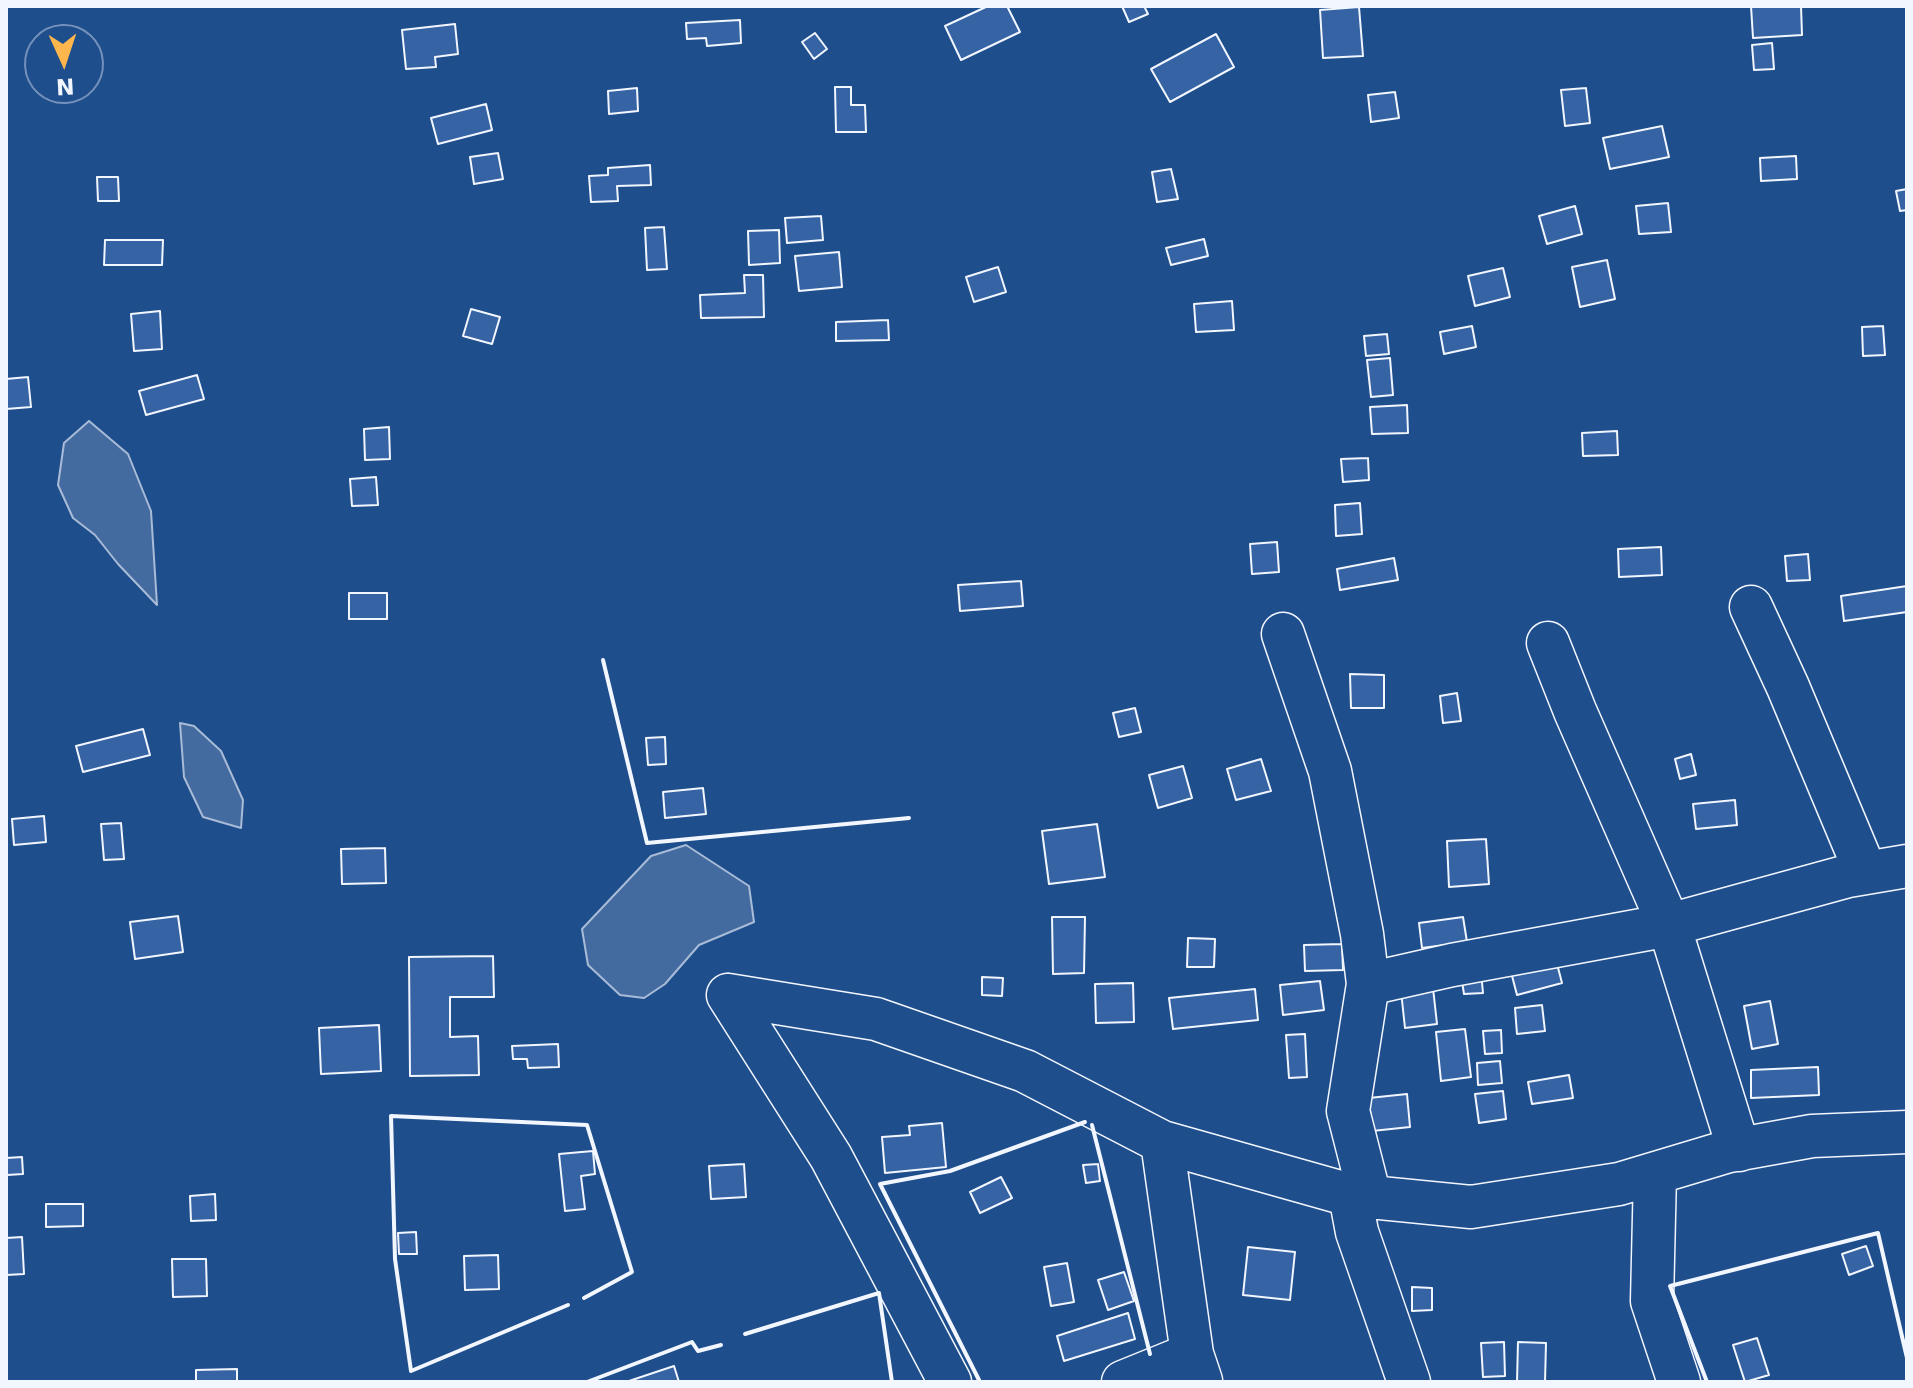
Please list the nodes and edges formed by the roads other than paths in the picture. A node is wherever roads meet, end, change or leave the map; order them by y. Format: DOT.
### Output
graph roads {
  1 [pos="1751,607"];
  2 [pos="1283,634"];
  3 [pos="1548,643"];
  4 [pos="1907,866"];
  5 [pos="1866,873"];
  6 [pos="1669,925"];
  7 [pos="1368,984"];
  8 [pos="1907,1132"];
  9 [pos="1162,1142"];
  10 [pos="1739,1150"];
  11 [pos="1655,1174"];
  12 [pos="1360,1196"];
  13 [pos="1196,1368"];
  14 [pos="950,1382"];
  15 [pos="1123,1382"];
  16 [pos="1409,1382"];
  17 [pos="1679,1382"];
  1 -- 5 [label="street"];
  2 -- 7 [label="street"];
  3 -- 6 [label="street"];
  4 -- 5 [label="street"];
  5 -- 6 [label="street"];
  6 -- 7 [label="street"];
  6 -- 10 [label="street"];
  7 -- 12 [label="street"];
  8 -- 10 [label="street"];
  9 -- 12 [label="street"];
  9 -- 13 [label="street"];
  9 -- 14 [label="street"];
  10 -- 11 [label="street"];
  11 -- 12 [label="street"];
  11 -- 17 [label="street"];
  12 -- 16 [label="street"];
  13 -- 15 [label="street"];
}
